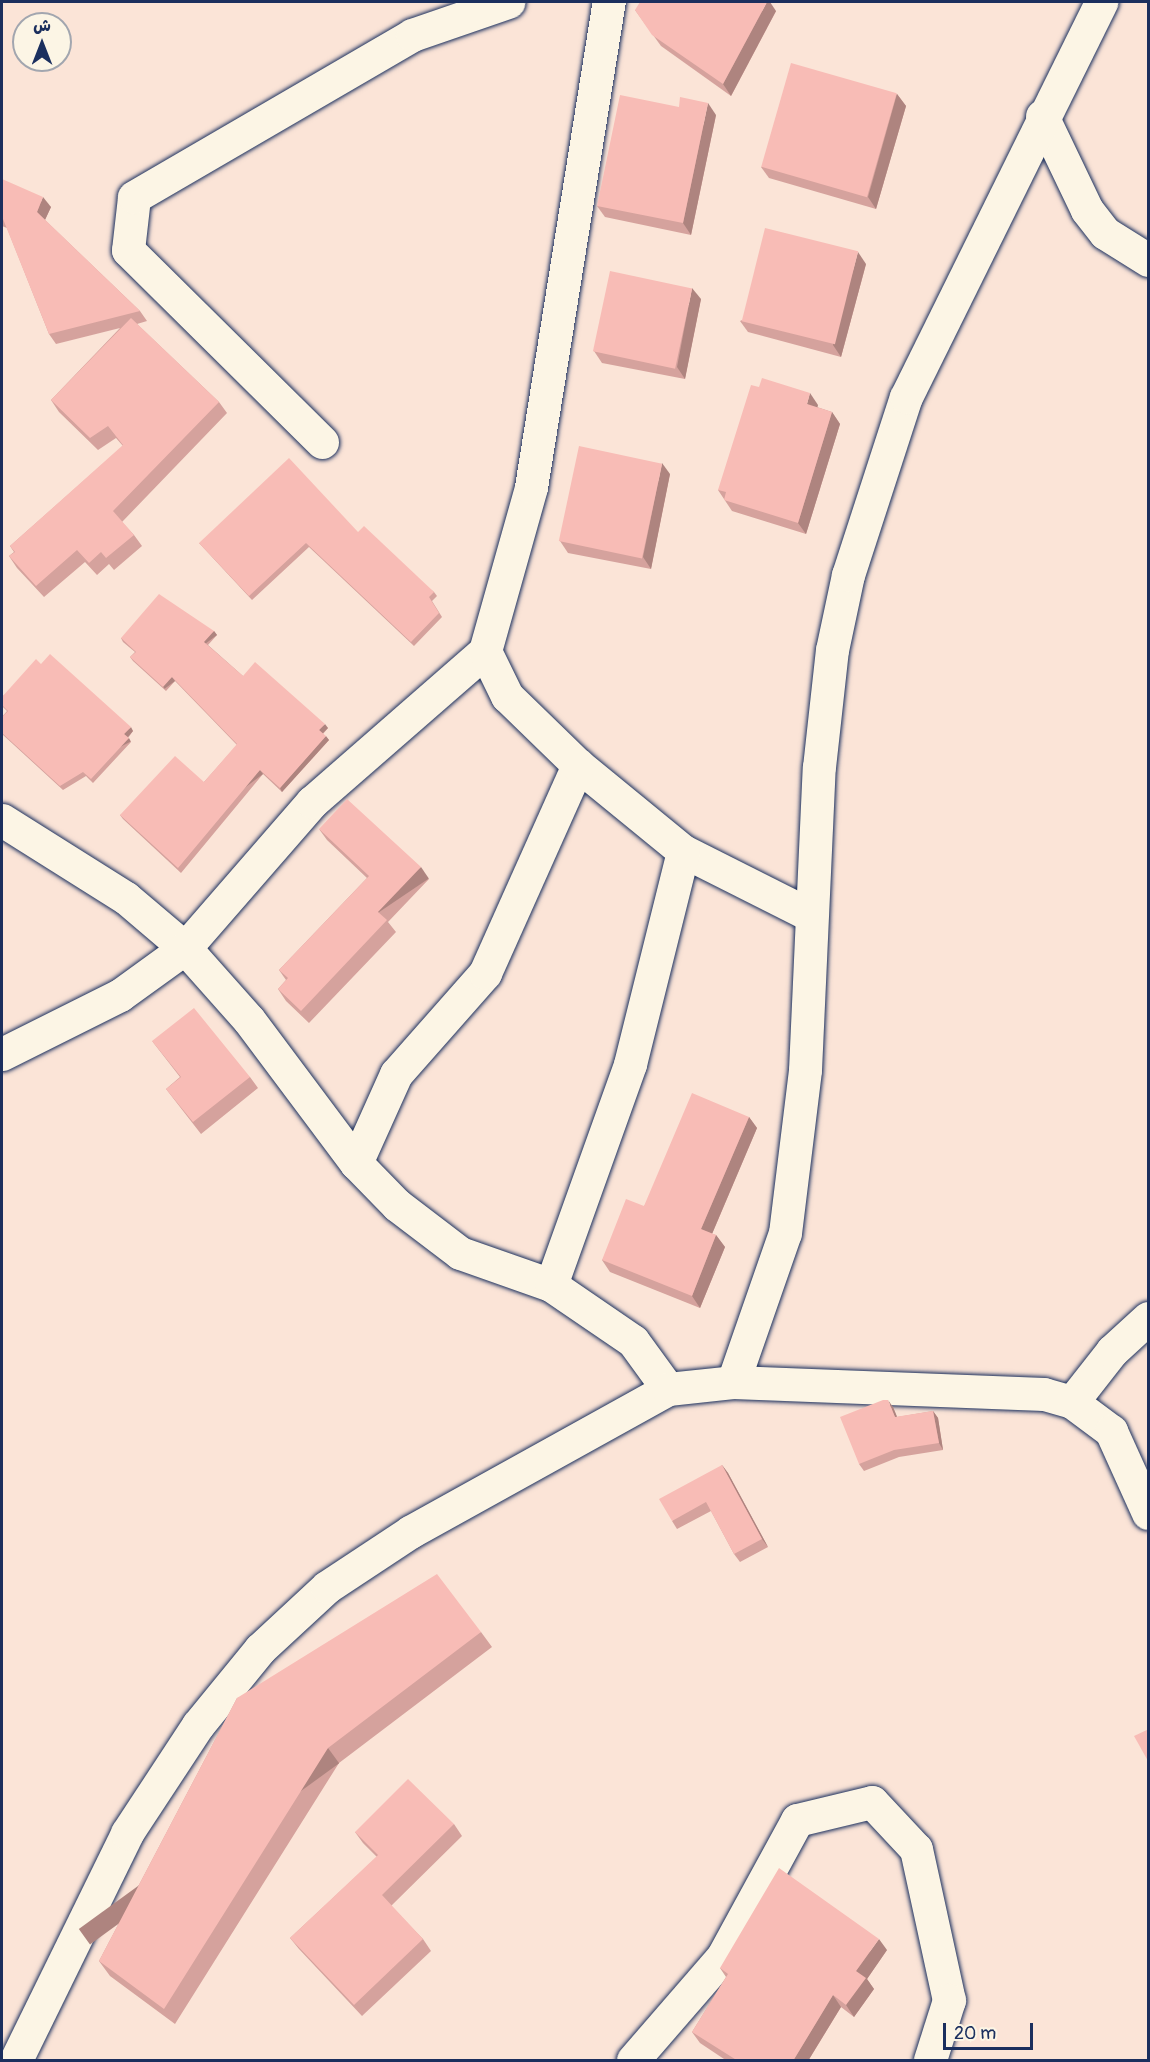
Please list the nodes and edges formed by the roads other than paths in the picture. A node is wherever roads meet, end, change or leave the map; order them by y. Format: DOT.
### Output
graph roads {
  1 [pos="508,2"];
  2 [pos="609,2"];
  3 [pos="1101,2"];
  4 [pos="1042,116"];
  5 [pos="1149,260"];
  6 [pos="322,442"];
  7 [pos="485,651"];
  8 [pos="578,765"];
  9 [pos="2,820"];
  10 [pos="683,851"];
  11 [pos="810,915"];
  12 [pos="185,948"];
  13 [pos="2,1054"];
  14 [pos="356,1163"];
  15 [pos="551,1285"];
  16 [pos="1149,1318"];
  17 [pos="733,1382"];
  18 [pos="668,1389"];
  19 [pos="1072,1402"];
  20 [pos="1149,1513"];
  21 [pos="16,2061"];
  22 [pos="633,2061"];
  23 [pos="930,2061"];
  1 -- 6 [label="street"];
  2 -- 7 [label="street"];
  3 -- 4 [label="street"];
  4 -- 5 [label="street"];
  4 -- 11 [label="street"];
  7 -- 8 [label="street"];
  7 -- 12 [label="street"];
  8 -- 10 [label="street"];
  8 -- 14 [label="street"];
  9 -- 12 [label="street"];
  10 -- 11 [label="street"];
  10 -- 15 [label="street"];
  11 -- 17 [label="street"];
  12 -- 13 [label="street"];
  12 -- 14 [label="street"];
  14 -- 15 [label="street"];
  15 -- 18 [label="street"];
  16 -- 19 [label="street"];
  17 -- 18 [label="street"];
  17 -- 19 [label="street"];
  18 -- 21 [label="street"];
  19 -- 20 [label="street"];
  22 -- 23 [label="street"];
}
